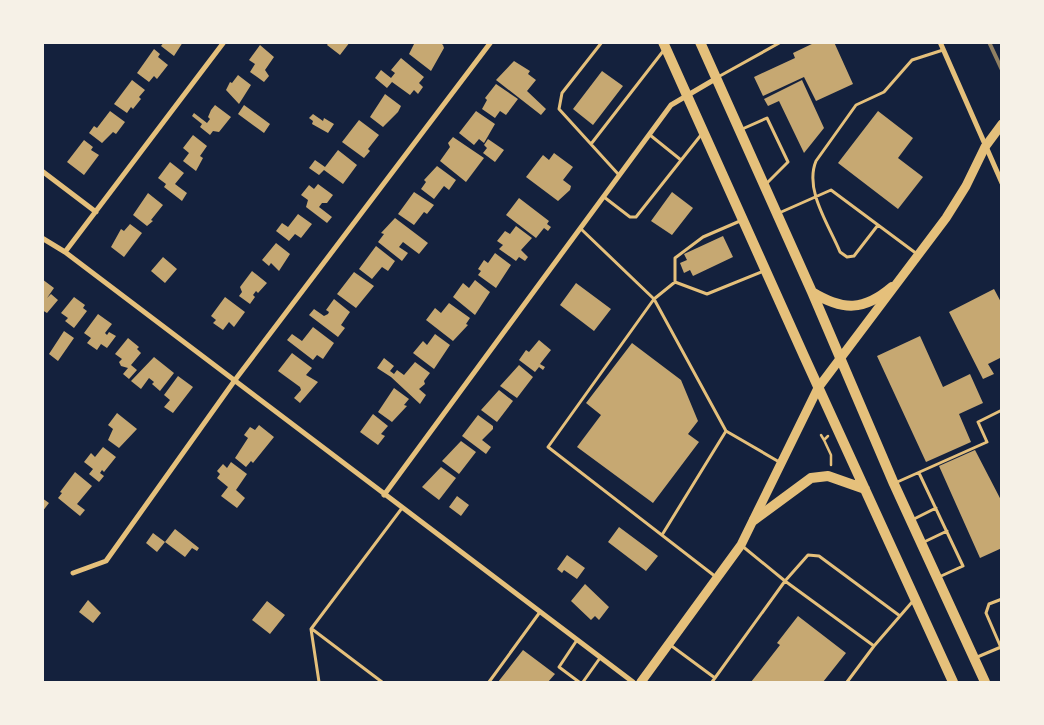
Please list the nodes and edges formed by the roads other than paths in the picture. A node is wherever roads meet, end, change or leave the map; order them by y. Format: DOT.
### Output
graph roads {
  1 [pos="224,42"];
  2 [pos="491,42"];
  3 [pos="602,42"];
  4 [pos="700,42"];
  5 [pos="781,42"];
  6 [pos="940,42"];
  7 [pos="665,45"];
  8 [pos="943,49"];
  9 [pos="717,78"];
  10 [pos="687,95"];
  11 [pos="1002,124"];
  12 [pos="740,130"];
  13 [pos="703,132"];
  14 [pos="650,135"];
  15 [pos="591,144"];
  16 [pos="985,147"];
  17 [pos="681,160"];
  18 [pos="42,171"];
  19 [pos="619,176"];
  20 [pos="1002,183"];
  21 [pos="764,186"];
  22 [pos="815,196"];
  23 [pos="604,197"];
  24 [pos="96,212"];
  25 [pos="776,214"];
  26 [pos="742,220"];
  27 [pos="878,225"];
  28 [pos="580,228"];
  29 [pos="42,238"];
  30 [pos="65,252"];
  31 [pos="918,254"];
  32 [pos="765,270"];
  33 [pos="675,282"];
  34 [pos="892,288"];
  35 [pos="812,292"];
  36 [pos="654,299"];
  37 [pos="841,359"];
  38 [pos="235,380"];
  39 [pos="818,388"];
  40 [pos="1002,410"];
  41 [pos="726,431"];
  42 [pos="782,463"];
  43 [pos="920,473"];
  44 [pos="894,484"];
  45 [pos="865,489"];
  46 [pos="384,495"];
  47 [pos="402,508"];
  48 [pos="936,508"];
  49 [pos="754,520"];
  50 [pos="911,521"];
  51 [pos="947,531"];
  52 [pos="662,535"];
  53 [pos="921,544"];
  54 [pos="741,545"];
  55 [pos="73,574"];
  56 [pos="717,578"];
  57 [pos="937,578"];
  58 [pos="785,581"];
  59 [pos="915,598"];
  60 [pos="1002,599"];
  61 [pos="540,612"];
  62 [pos="900,616"];
  63 [pos="311,629"];
  64 [pos="577,640"];
  65 [pos="669,644"];
  66 [pos="874,646"];
  67 [pos="1001,648"];
  68 [pos="600,658"];
  69 [pos="974,658"];
  70 [pos="715,678"];
  71 [pos="319,682"];
  72 [pos="382,682"];
  73 [pos="488,682"];
  74 [pos="579,682"];
  75 [pos="583,682"];
  76 [pos="633,682"];
  77 [pos="640,682"];
  78 [pos="712,682"];
  79 [pos="847,682"];
  80 [pos="953,682"];
  81 [pos="985,682"];
  1 -- 24 [label="street"];
  2 -- 38 [label="street"];
  3 -- 15 [label="lane"];
  4 -- 9 [label="main road"];
  5 -- 9 [label="lane"];
  6 -- 8 [label="street"];
  7 -- 10 [label="main road"];
  7 -- 15 [label="lane"];
  8 -- 16 [label="street"];
  8 -- 22 [label="lane"];
  9 -- 10 [label="street"];
  9 -- 12 [label="main road"];
  10 -- 13 [label="main road"];
  10 -- 14 [label="street"];
  11 -- 16 [label="main road"];
  12 -- 21 [label="main road"];
  12 -- 21 [label="lane"];
  13 -- 17 [label="lane"];
  13 -- 26 [label="main road"];
  14 -- 17 [label="lane"];
  14 -- 19 [label="street"];
  15 -- 19 [label="lane"];
  16 -- 20 [label="street"];
  16 -- 31 [label="main road"];
  17 -- 23 [label="lane"];
  18 -- 24 [label="street"];
  19 -- 23 [label="street"];
  21 -- 25 [label="main road"];
  22 -- 25 [label="lane"];
  22 -- 27 [label="lane"];
  22 -- 27 [label="lane"];
  23 -- 28 [label="street"];
  24 -- 30 [label="street"];
  25 -- 35 [label="main road"];
  26 -- 32 [label="main road"];
  26 -- 33 [label="lane"];
  27 -- 31 [label="lane"];
  28 -- 36 [label="lane"];
  28 -- 46 [label="street"];
  29 -- 30 [label="street"];
  30 -- 38 [label="street"];
  31 -- 34 [label="main road"];
  32 -- 33 [label="lane"];
  32 -- 39 [label="main road"];
  33 -- 36 [label="lane"];
  34 -- 35 [label="main road"];
  34 -- 37 [label="main road"];
  35 -- 37 [label="main road"];
  36 -- 41 [label="lane"];
  36 -- 52 [label="lane"];
  37 -- 39 [label="main road"];
  37 -- 44 [label="main road"];
  38 -- 46 [label="street"];
  38 -- 55 [label="street"];
  39 -- 42 [label="main road"];
  39 -- 45 [label="main road"];
  40 -- 43 [label="lane"];
  41 -- 42 [label="lane"];
  41 -- 52 [label="lane"];
  42 -- 49 [label="main road"];
  43 -- 44 [label="lane"];
  43 -- 48 [label="lane"];
  44 -- 50 [label="main road"];
  45 -- 49 [label="main road"];
  45 -- 59 [label="main road"];
  46 -- 47 [label="street"];
  47 -- 61 [label="street"];
  47 -- 63 [label="lane"];
  48 -- 50 [label="lane"];
  48 -- 51 [label="lane"];
  49 -- 54 [label="main road"];
  50 -- 53 [label="main road"];
  51 -- 53 [label="lane"];
  51 -- 57 [label="lane"];
  52 -- 56 [label="lane"];
  53 -- 57 [label="main road"];
  54 -- 56 [label="main road"];
  54 -- 58 [label="lane"];
  56 -- 65 [label="main road"];
  57 -- 69 [label="main road"];
  58 -- 62 [label="lane"];
  58 -- 66 [label="lane"];
  58 -- 70 [label="lane"];
  59 -- 62 [label="lane"];
  59 -- 80 [label="main road"];
  60 -- 67 [label="lane"];
  61 -- 64 [label="street"];
  61 -- 73 [label="lane"];
  62 -- 66 [label="lane"];
  63 -- 71 [label="lane"];
  63 -- 72 [label="lane"];
  64 -- 68 [label="street"];
  64 -- 74 [label="lane"];
  65 -- 70 [label="lane"];
  65 -- 77 [label="main road"];
  66 -- 79 [label="lane"];
  67 -- 69 [label="lane"];
  68 -- 75 [label="lane"];
  68 -- 76 [label="street"];
  69 -- 81 [label="main road"];
  70 -- 78 [label="lane"];
}
